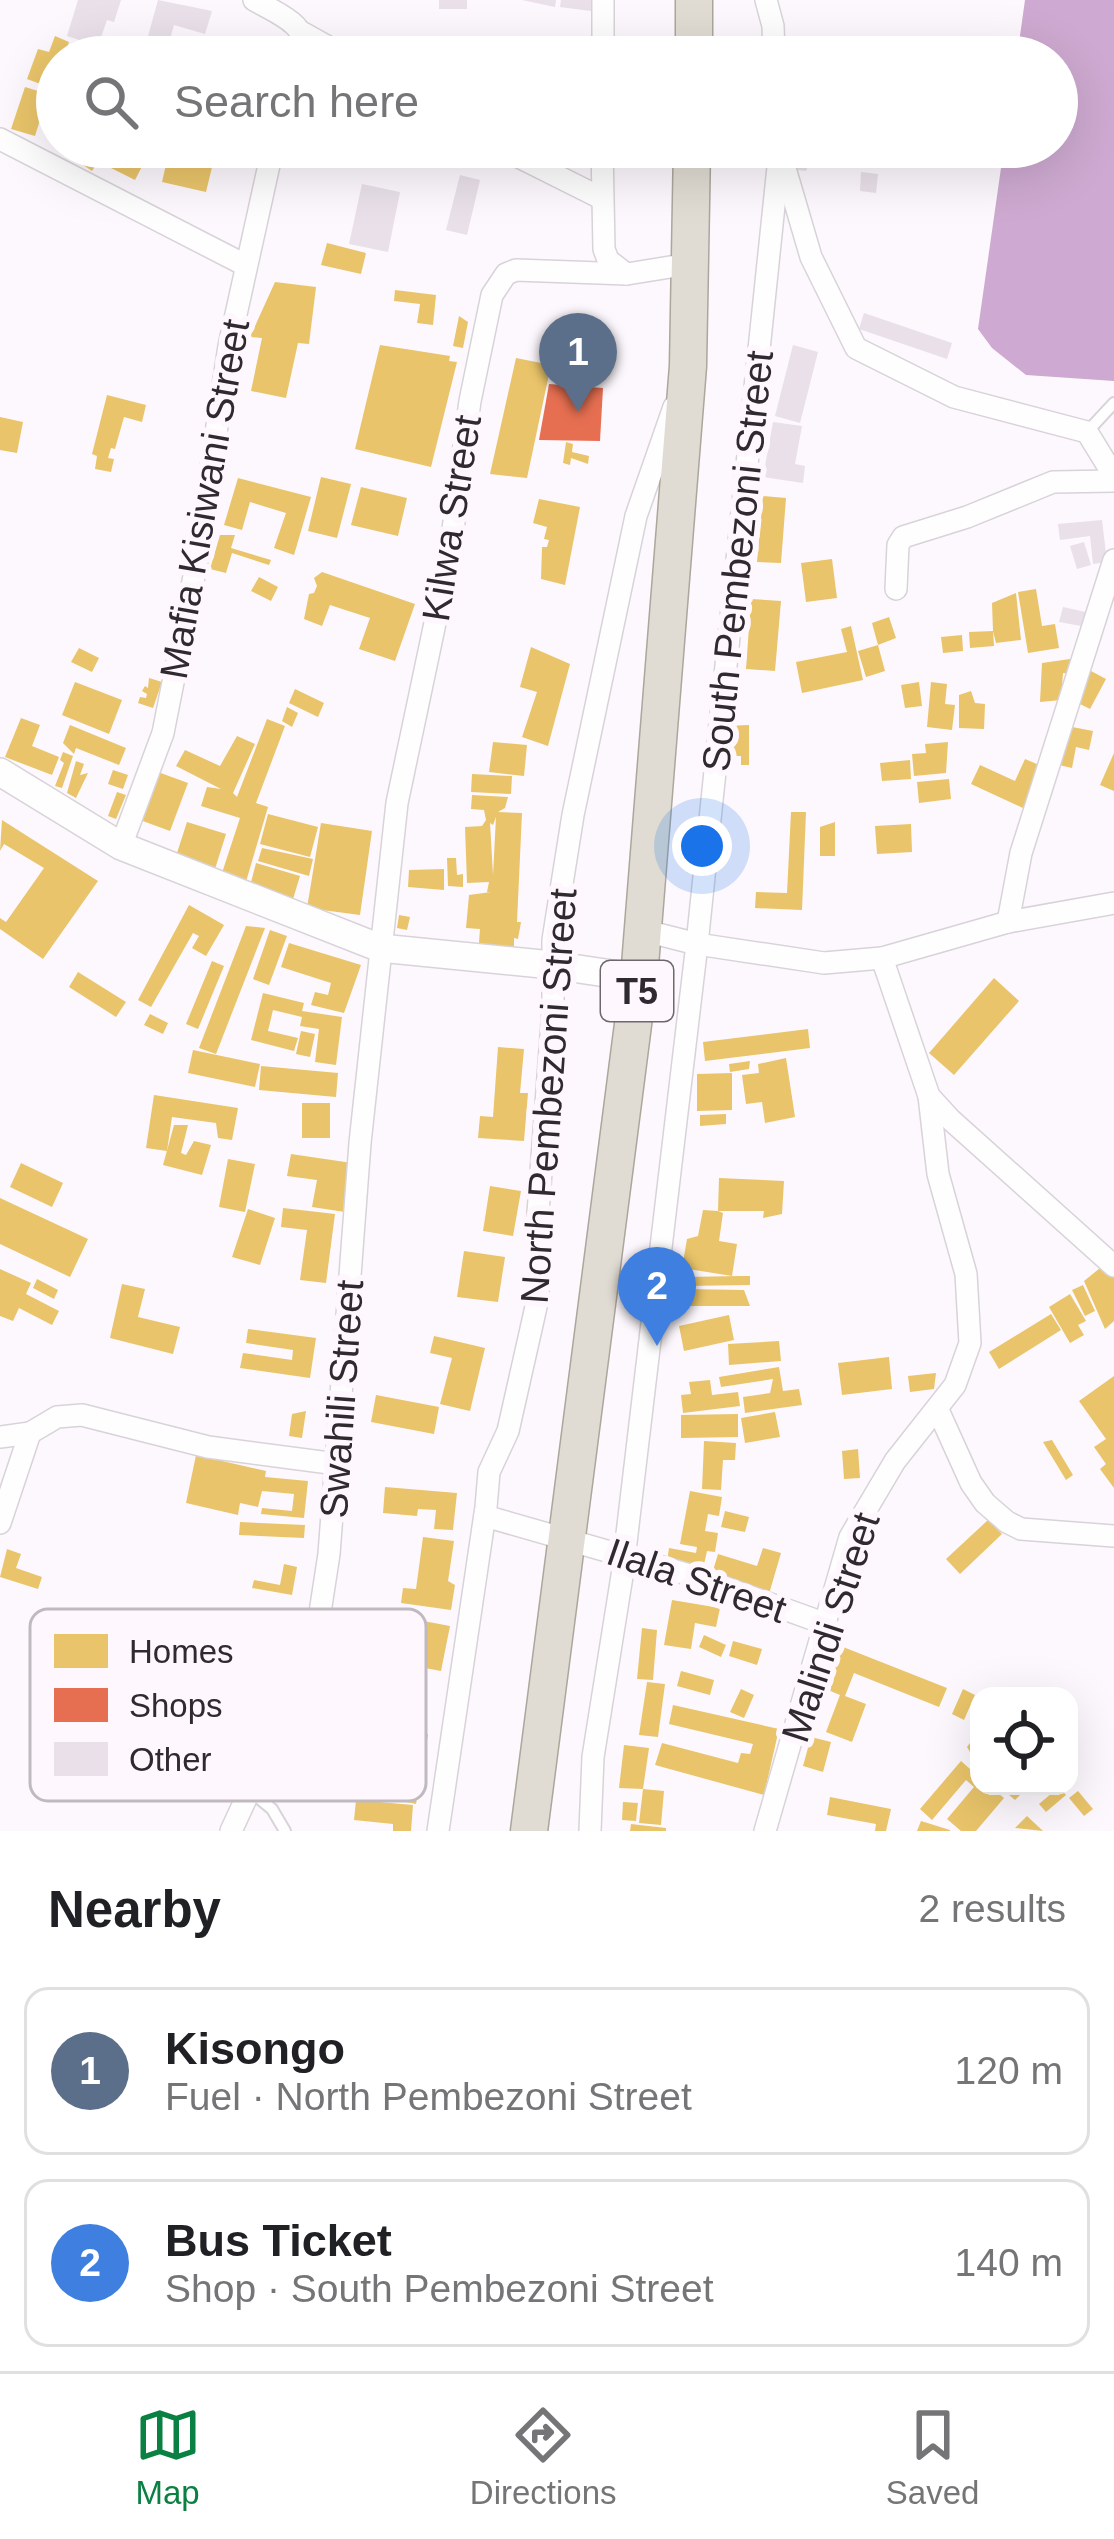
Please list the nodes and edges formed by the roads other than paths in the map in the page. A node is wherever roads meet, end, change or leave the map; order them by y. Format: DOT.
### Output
graph roads {
  1 [pos="254,0"];
  2 [pos="603,0"];
  3 [pos="694,0"];
  4 [pos="766,0"];
  5 [pos="304,33"];
  6 [pos="305,36"];
  7 [pos="309,36"];
  8 [pos="603,36"];
  9 [pos="694,36"];
  10 [pos="773,36"];
  11 [pos="0,139"];
  12 [pos="36,157"];
  13 [pos="60,168"];
  14 [pos="268,168"];
  15 [pos="541,168"];
  16 [pos="602,168"];
  17 [pos="691,168"];
  18 [pos="777,168"];
  19 [pos="785,168"];
  20 [pos="601,198"];
  21 [pos="689,264"];
  22 [pos="245,266"];
  23 [pos="627,274"];
  24 [pos="688,366"];
  25 [pos="1114,403"];
  26 [pos="1087,432"];
  27 [pos="1114,478"];
  28 [pos="1114,560"];
  29 [pos="896,590"];
  30 [pos="0,772"];
  31 [pos="121,846"];
  32 [pos="1114,903"];
  33 [pos="1008,922"];
  34 [pos="642,931"];
  35 [pos="697,944"];
  36 [pos="380,948"];
  37 [pos="881,958"];
  38 [pos="552,964"];
  39 [pos="639,978"];
  40 [pos="929,1096"];
  41 [pos="1114,1266"];
  42 [pos="938,1410"];
  43 [pos="30,1433"];
  44 [pos="0,1437"];
  45 [pos="337,1464"];
  46 [pos="485,1516"];
  47 [pos="0,1523"];
  48 [pos="1114,1536"];
  49 [pos="567,1537"];
  50 [pos="624,1555"];
  51 [pos="320,1609"];
  52 [pos="826,1624"];
  53 [pos="243,1801"];
  54 [pos="262,1801"];
  55 [pos="231,1831"];
  56 [pos="285,1831"];
  57 [pos="438,1831"];
  58 [pos="529,1831"];
  59 [pos="590,1831"];
  60 [pos="765,1831"];
  1 -- 5 [label="street"];
  2 -- 8 [label="street"];
  3 -- 9 [label="highway"];
  4 -- 10 [label="street"];
  5 -- 6 [label="street"];
  5 -- 7 [label="street"];
  11 -- 12 [label="street"];
  13 -- 22 [label="street"];
  14 -- 22 [label="street, Mafia Kisiwani Street"];
  15 -- 20 [label="street"];
  16 -- 20 [label="street"];
  17 -- 21 [label="highway, T5"];
  18 -- 35 [label="street, South Pembezoni Street"];
  19 -- 26 [label="street"];
  20 -- 23 [label="street"];
  21 -- 23 [label="street, Kilwa Street"];
  21 -- 24 [label="highway, T5"];
  22 -- 31 [label="street, Mafia Kisiwani Street"];
  23 -- 36 [label="street, Kilwa Street"];
  24 -- 34 [label="highway, T5"];
  24 -- 38 [label="street, North Pembezoni Street"];
  25 -- 26 [label="lane"];
  26 -- 27 [label="street"];
  27 -- 29 [label="street"];
  28 -- 33 [label="street"];
  30 -- 31 [label="street"];
  31 -- 36 [label="street"];
  32 -- 33 [label="street"];
  33 -- 37 [label="street"];
  34 -- 35 [label="street"];
  34 -- 39 [label="highway, T5"];
  35 -- 37 [label="street"];
  35 -- 50 [label="street, South Pembezoni Street"];
  36 -- 38 [label="street"];
  36 -- 45 [label="street, Swahili Street"];
  37 -- 40 [label="street"];
  38 -- 39 [label="street"];
  38 -- 46 [label="street, North Pembezoni Street"];
  39 -- 49 [label="highway, T5"];
  40 -- 41 [label="street"];
  40 -- 42 [label="street, Malindi Street"];
  42 -- 48 [label="street"];
  42 -- 52 [label="street, Malindi Street"];
  43 -- 44 [label="street"];
  43 -- 45 [label="street"];
  43 -- 47 [label="street"];
  45 -- 51 [label="street, Swahili Street"];
  46 -- 49 [label="street, Ilala Street"];
  46 -- 57 [label="street, North Pembezoni Street"];
  49 -- 50 [label="street, Ilala Street"];
  49 -- 58 [label="highway, T5"];
  50 -- 52 [label="street, Ilala Street"];
  50 -- 59 [label="street, South Pembezoni Street"];
  52 -- 60 [label="street, Malindi Street"];
  53 -- 55 [label="street, Swahili Street"];
  54 -- 56 [label="lane"];
}
